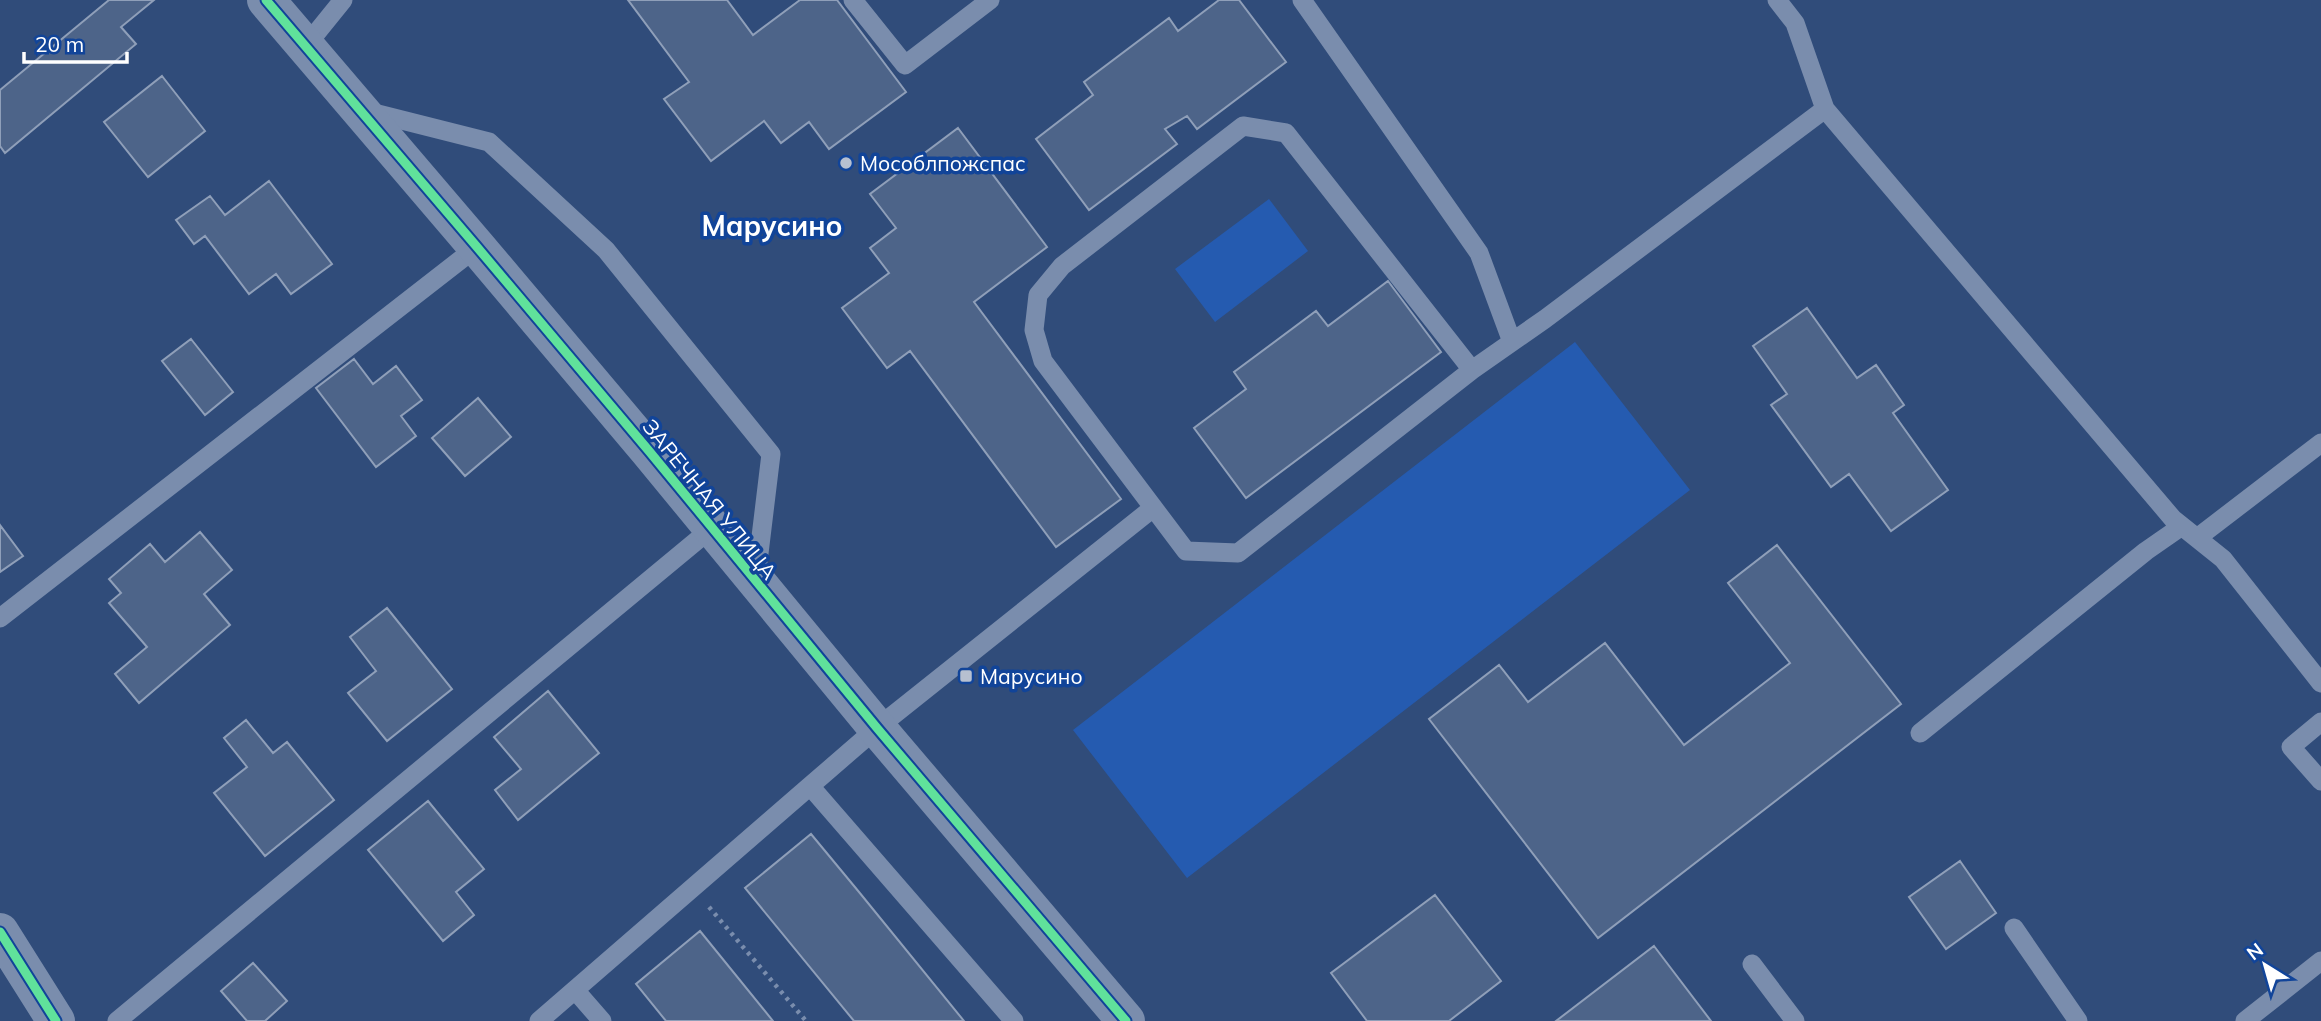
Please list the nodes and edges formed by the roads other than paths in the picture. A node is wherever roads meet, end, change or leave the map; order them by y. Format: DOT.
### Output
graph roads {
  1 [pos="265,0"];
  2 [pos="343,0"];
  3 [pos="853,0"];
  4 [pos="990,0"];
  5 [pos="1302,0"];
  6 [pos="1777,0"];
  7 [pos="305,47"];
  8 [pos="1825,109"];
  9 [pos="362,110"];
  10 [pos="477,247"];
  11 [pos="1512,342"];
  12 [pos="1472,370"];
  13 [pos="2321,443"];
  14 [pos="1153,508"];
  15 [pos="712,527"];
  16 [pos="2189,532"];
  17 [pos="756,583"];
  18 [pos="0,618"];
  19 [pos="2321,683"];
  20 [pos="2321,722"];
  21 [pos="877,728"];
  22 [pos="1920,733"];
  23 [pos="2321,781"];
  24 [pos="810,786"];
  25 [pos="2014,928"];
  26 [pos="0,932"];
  27 [pos="2321,961"];
  28 [pos="1752,964"];
  29 [pos="575,990"];
  30 [pos="1117,1018"];
  31 [pos="56,1021"];
  32 [pos="117,1021"];
  33 [pos="539,1021"];
  34 [pos="602,1021"];
  35 [pos="1014,1021"];
  36 [pos="1795,1021"];
  37 [pos="2078,1021"];
  38 [pos="2245,1021"];
  1 -- 7 [label="street, ЗАРЕЧНАЯ УЛИЦА"];
  2 -- 7 [label="lane"];
  3 -- 4 [label="lane"];
  5 -- 11 [label="lane"];
  6 -- 8 [label="lane"];
  7 -- 9 [label="street, ЗАРЕЧНАЯ УЛИЦА"];
  8 -- 11 [label="lane"];
  8 -- 16 [label="lane"];
  9 -- 10 [label="street, ЗАРЕЧНАЯ УЛИЦА"];
  9 -- 17 [label="lane"];
  10 -- 15 [label="street, ЗАРЕЧНАЯ УЛИЦА"];
  10 -- 18 [label="lane"];
  11 -- 12 [label="lane"];
  12 -- 14 [label="lane"];
  12 -- 14 [label="lane"];
  13 -- 16 [label="lane"];
  14 -- 21 [label="lane"];
  15 -- 17 [label="street, ЗАРЕЧНАЯ УЛИЦА"];
  15 -- 32 [label="lane"];
  16 -- 19 [label="lane"];
  16 -- 22 [label="lane"];
  17 -- 21 [label="street, ЗАРЕЧНАЯ УЛИЦА"];
  20 -- 23 [label="lane"];
  21 -- 24 [label="lane"];
  21 -- 30 [label="street, ЗАРЕЧНАЯ УЛИЦА"];
  24 -- 29 [label="lane"];
  24 -- 35 [label="lane"];
  25 -- 37 [label="lane"];
  26 -- 31 [label="street"];
  27 -- 38 [label="lane"];
  28 -- 36 [label="lane"];
  29 -- 33 [label="lane"];
  29 -- 34 [label="lane"];
}
